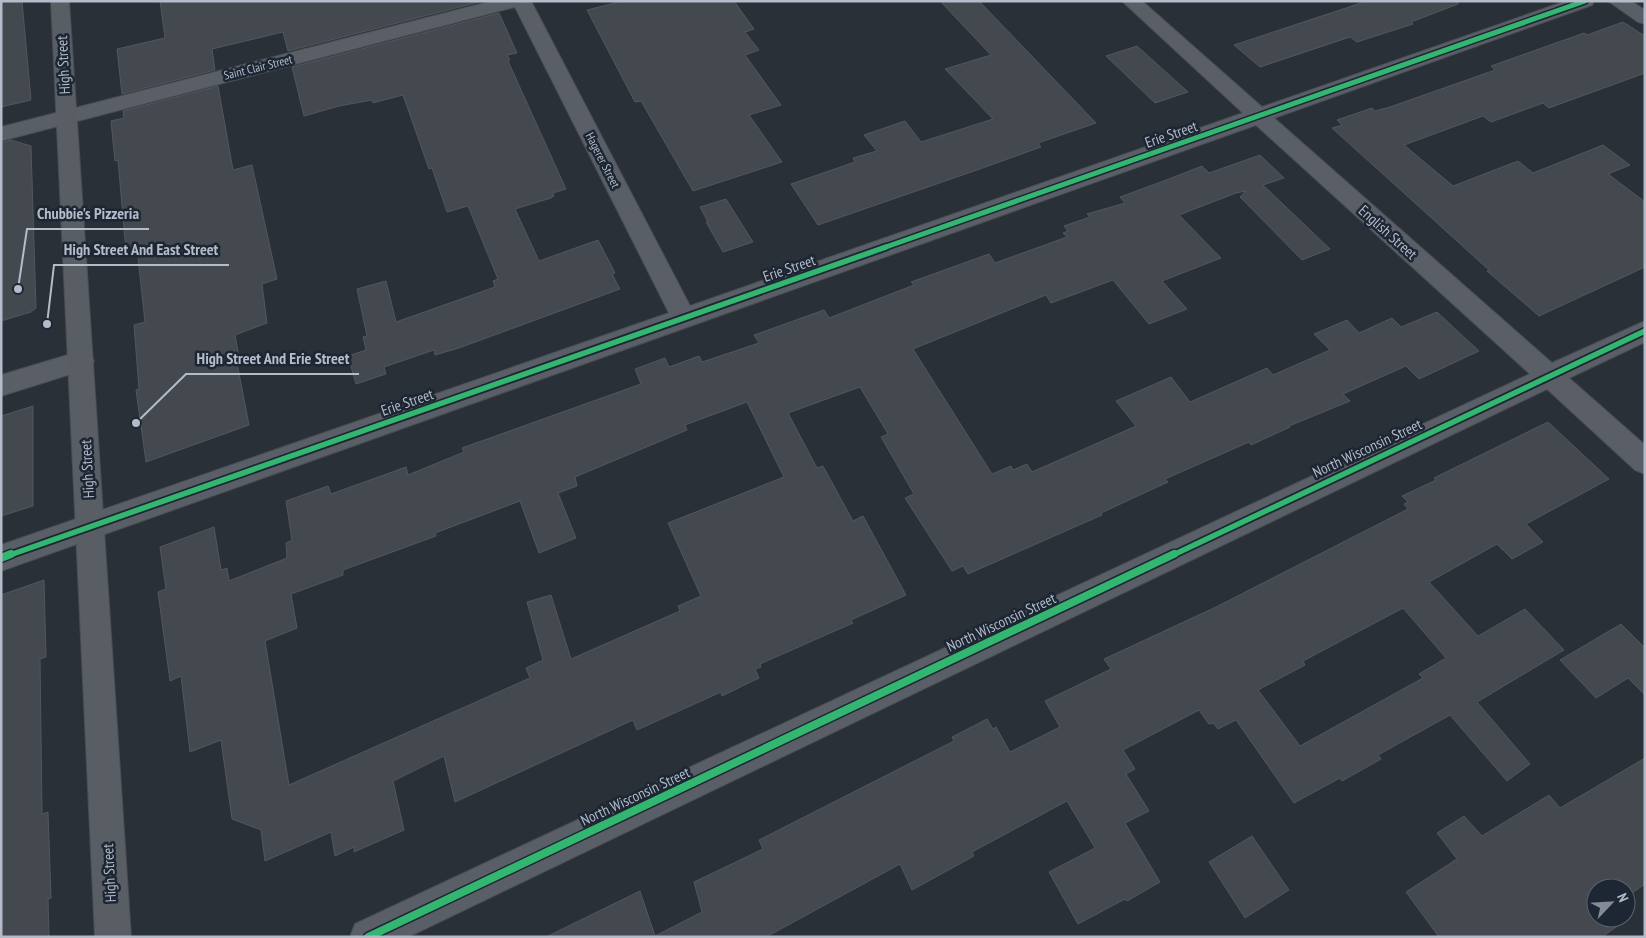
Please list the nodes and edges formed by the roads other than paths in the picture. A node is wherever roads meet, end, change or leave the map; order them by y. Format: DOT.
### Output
graph roads {
  1 [pos="60,1"];
  2 [pos="515,1"];
  3 [pos="522,1"];
  4 [pos="1131,1"];
  5 [pos="1585,1"];
  6 [pos="1617,1"];
  7 [pos="1645,18"];
  8 [pos="1259,116"];
  9 [pos="66,117"];
  10 [pos="1,134"];
  11 [pos="684,318"];
  12 [pos="1645,331"];
  13 [pos="81,362"];
  14 [pos="1548,376"];
  15 [pos="1,386"];
  16 [pos="1645,462"];
  17 [pos="90,527"];
  18 [pos="1,558"];
  19 [pos="113,937"];
  20 [pos="368,937"];
  1 -- 9 [label="main road, High Street"];
  2 -- 9 [label="street, Saint Clair Street"];
  3 -- 11 [label="street, Hagerer Street"];
  4 -- 8 [label="street, English Street"];
  5 -- 8 [label="street, Erie Street"];
  6 -- 7 [label="street"];
  8 -- 11 [label="street, Erie Street"];
  8 -- 14 [label="street, English Street"];
  9 -- 10 [label="street, Saint Clair Street"];
  9 -- 13 [label="main road, High Street"];
  11 -- 17 [label="street, Erie Street"];
  12 -- 14 [label="street, North Wisconsin Street"];
  13 -- 15 [label="street"];
  13 -- 17 [label="main road, High Street"];
  14 -- 16 [label="street, English Street"];
  14 -- 20 [label="street, North Wisconsin Street"];
  17 -- 18 [label="street, Erie Street"];
  17 -- 19 [label="main road, High Street"];
}
